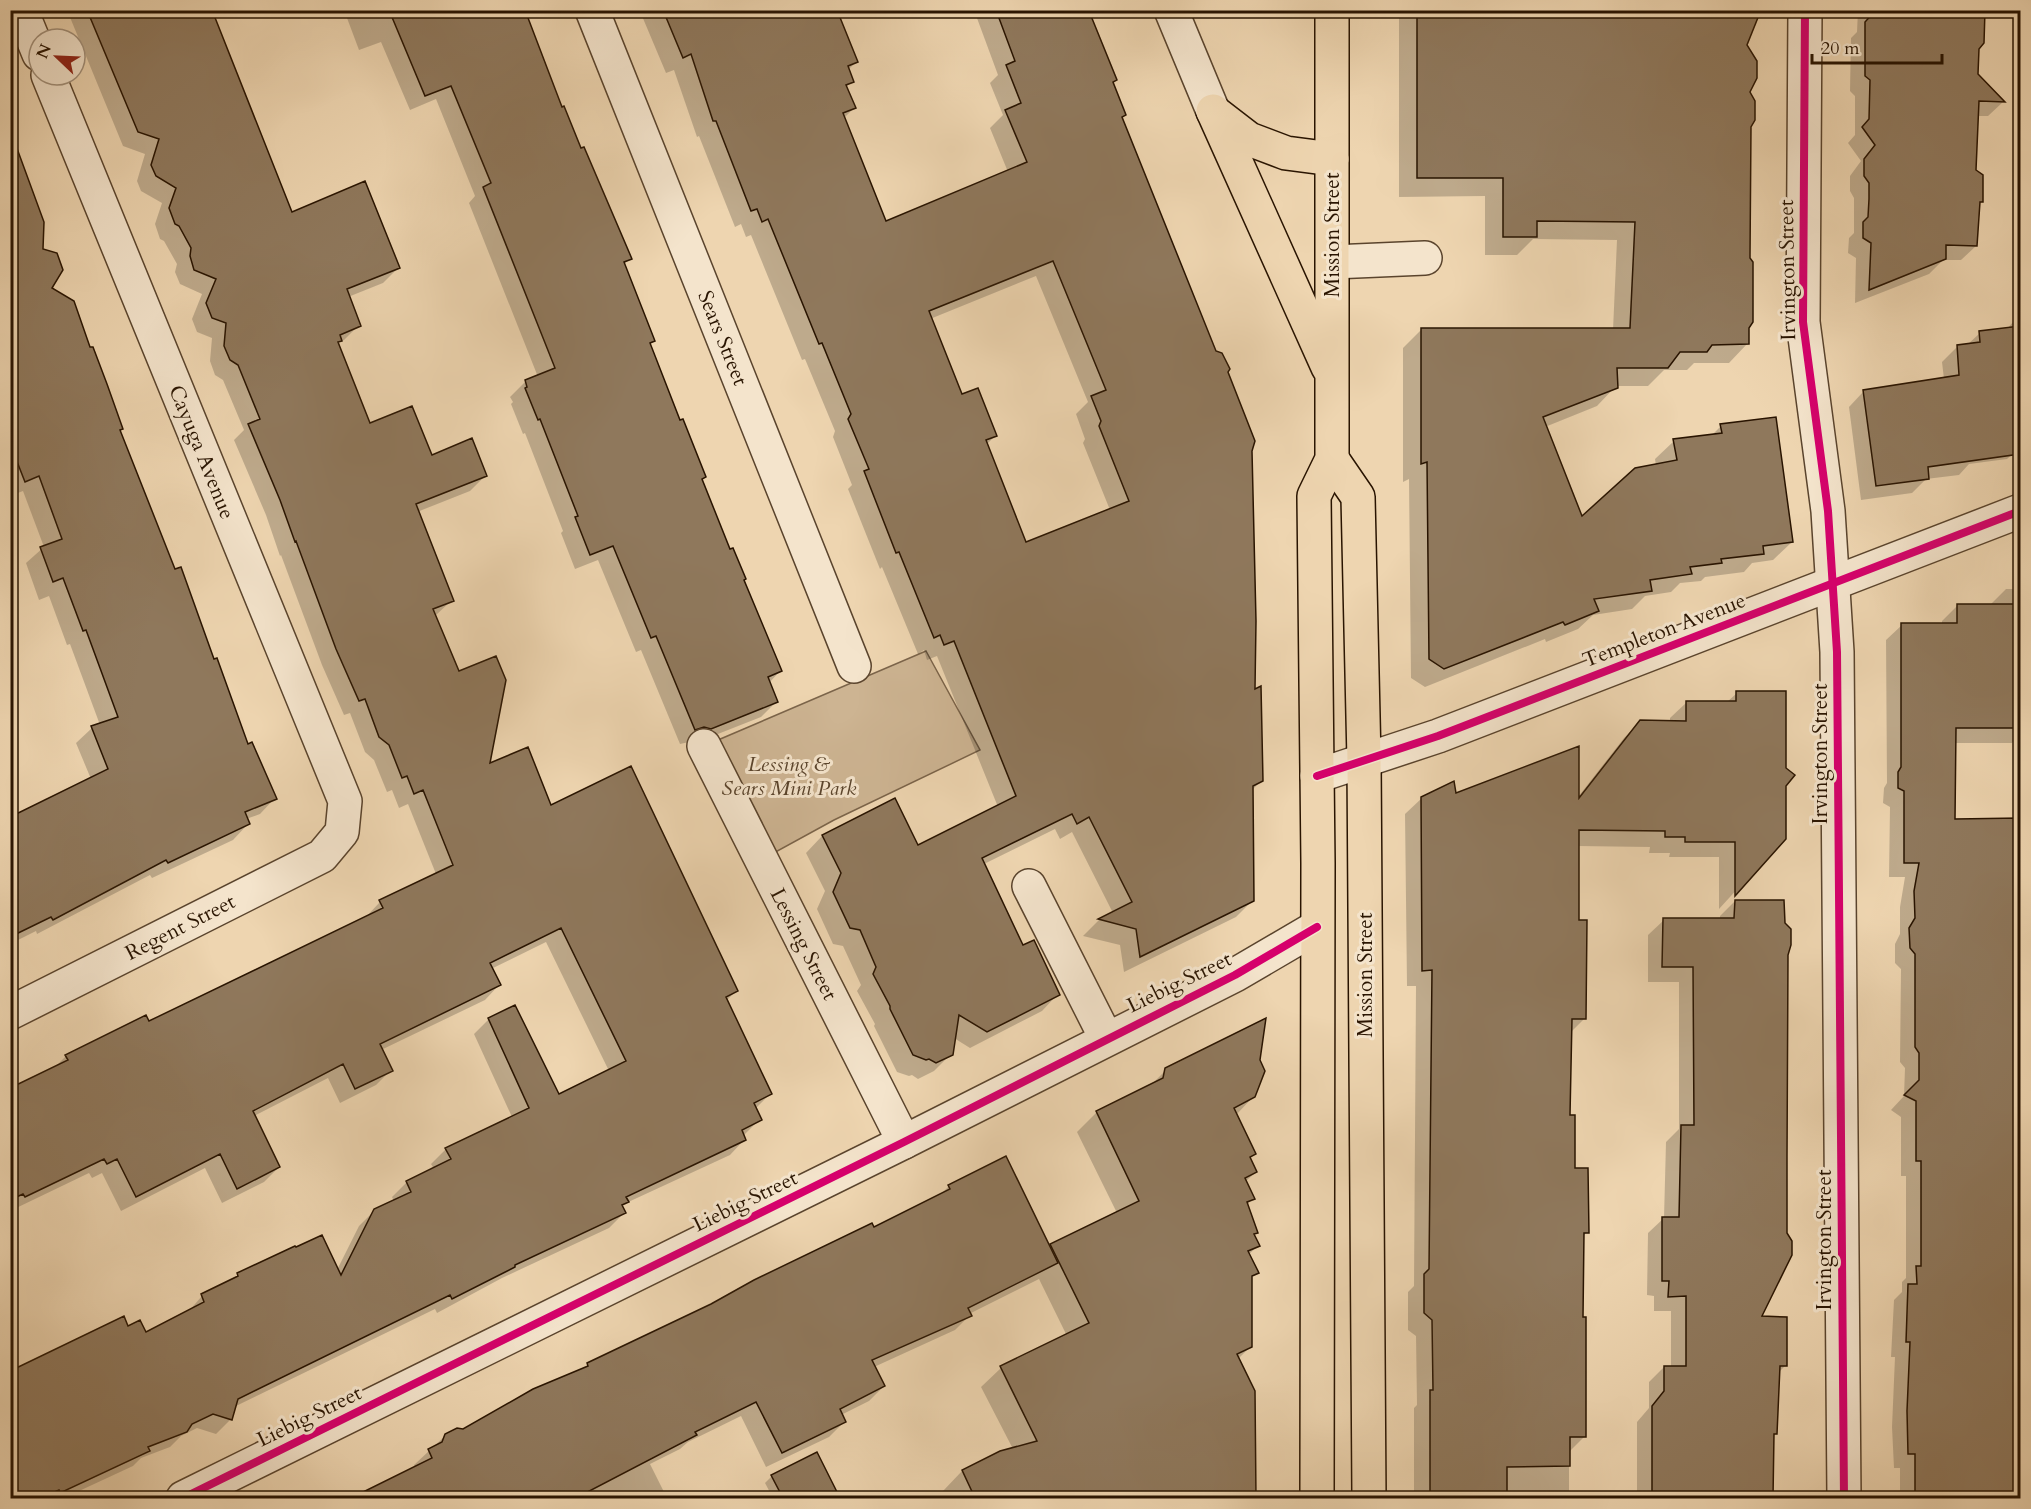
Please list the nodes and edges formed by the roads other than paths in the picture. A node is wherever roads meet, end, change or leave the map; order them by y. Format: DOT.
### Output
graph roads {
  1 [pos="21,10"];
  2 [pos="592,10"];
  3 [pos="1171,10"];
  4 [pos="1332,10"];
  5 [pos="1805,10"];
  6 [pos="28,27"];
  7 [pos="53,87"];
  8 [pos="1213,111"];
  9 [pos="1332,159"];
  10 [pos="1425,258"];
  11 [pos="1333,262"];
  12 [pos="1333,377"];
  13 [pos="1332,459"];
  14 [pos="2020,511"];
  15 [pos="1833,584"];
  16 [pos="854,666"];
  17 [pos="704,746"];
  18 [pos="1364,760"];
  19 [pos="1317,776"];
  20 [pos="342,832"];
  21 [pos="1029,886"];
  22 [pos="1317,927"];
  23 [pos="10,1013"];
  24 [pos="1106,1038"];
  25 [pos="904,1142"];
  26 [pos="183,1498"];
  27 [pos="1317,1498"];
  28 [pos="1369,1498"];
  29 [pos="1844,1498"];
  1 -- 6 [label="street"];
  2 -- 16 [label="street, Sears Street"];
  3 -- 8 [label="street"];
  4 -- 9 [label="main road, Mission Street"];
  5 -- 15 [label="street, Irvington Street"];
  7 -- 20 [label="street, Cayuga Avenue"];
  8 -- 9 [label="main road"];
  8 -- 12 [label="main road"];
  9 -- 11 [label="main road, Mission Street"];
  10 -- 11 [label="street"];
  11 -- 12 [label="main road, Mission Street"];
  12 -- 13 [label="main road, Mission Street"];
  13 -- 18 [label="main road, Mission Street"];
  13 -- 19 [label="main road, Mission Street"];
  14 -- 15 [label="street, Templeton Avenue"];
  15 -- 18 [label="street, Templeton Avenue"];
  15 -- 29 [label="street, Irvington Street"];
  17 -- 25 [label="street, Lessing Street"];
  18 -- 19 [label="street, Templeton Avenue"];
  18 -- 28 [label="main road, Mission Street"];
  19 -- 22 [label="main road, Mission Street"];
  20 -- 23 [label="street, Regent Street"];
  21 -- 24 [label="street"];
  22 -- 24 [label="street, Liebig Street"];
  22 -- 27 [label="main road, Mission Street"];
  24 -- 25 [label="street, Liebig Street"];
  25 -- 26 [label="street, Liebig Street"];
}
